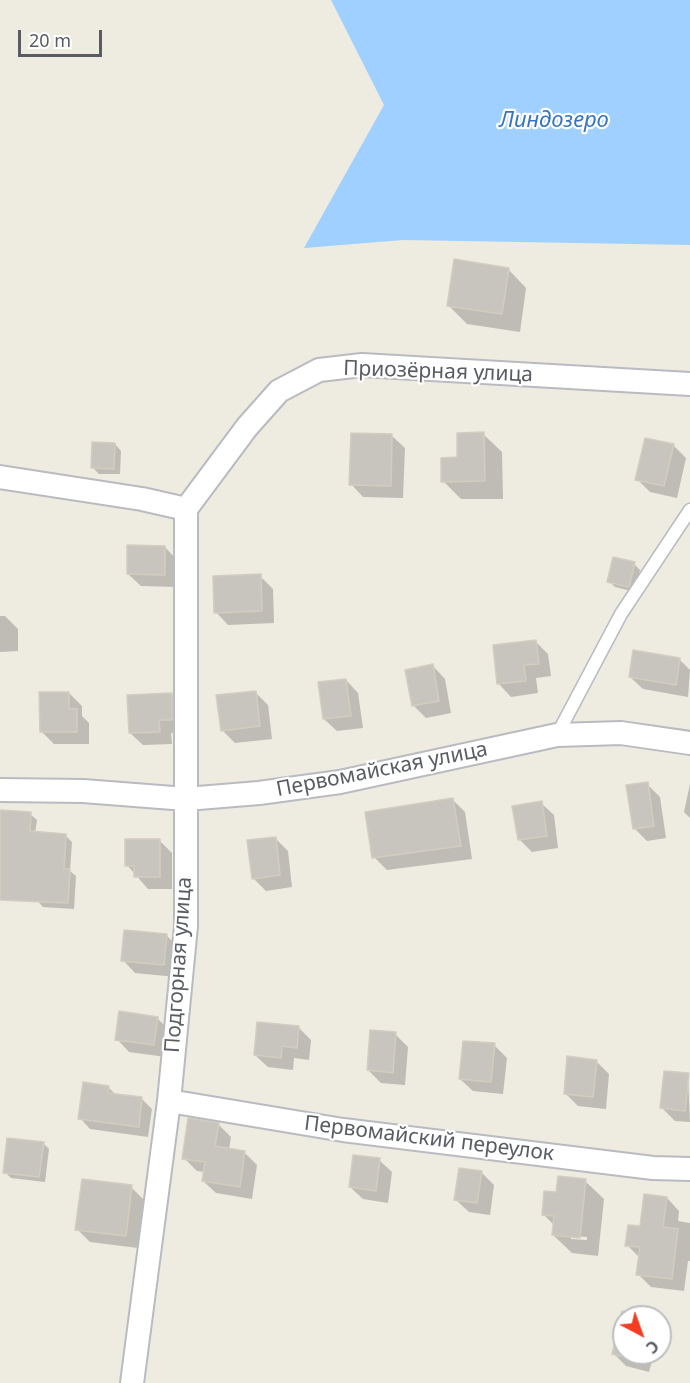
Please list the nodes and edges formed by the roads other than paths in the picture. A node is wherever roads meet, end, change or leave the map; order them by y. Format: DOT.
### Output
graph roads {
  1 [pos="690,384"];
  2 [pos="0,477"];
  3 [pos="186,509"];
  4 [pos="690,510"];
  5 [pos="557,735"];
  6 [pos="690,743"];
  7 [pos="0,790"];
  8 [pos="186,799"];
  9 [pos="169,1101"];
  10 [pos="690,1169"];
  11 [pos="132,1383"];
  1 -- 3 [label="street, Приозёрная улица"];
  2 -- 3 [label="street"];
  3 -- 8 [label="street, Подгорная улица"];
  4 -- 5 [label="lane"];
  5 -- 6 [label="street, Первомайская улица"];
  5 -- 8 [label="street, Первомайская улица"];
  7 -- 8 [label="street, Первомайская улица"];
  8 -- 9 [label="street, Подгорная улица"];
  9 -- 10 [label="street, Первомайский переулок"];
  9 -- 11 [label="street, Подгорная улица"];
}
